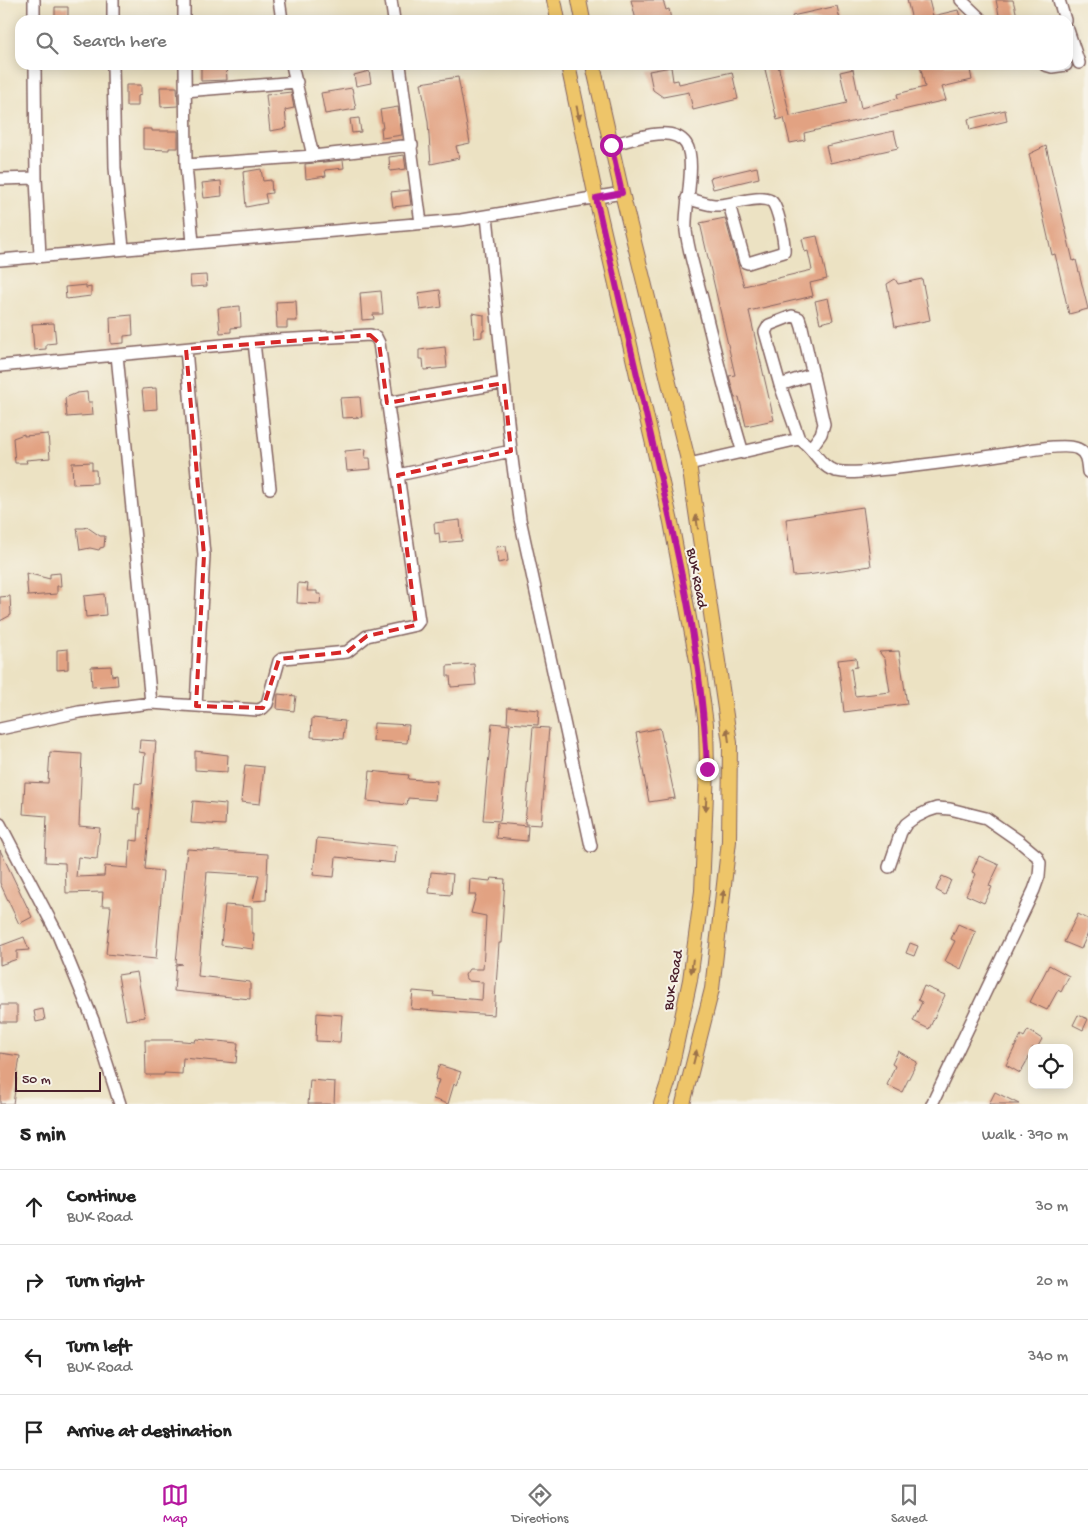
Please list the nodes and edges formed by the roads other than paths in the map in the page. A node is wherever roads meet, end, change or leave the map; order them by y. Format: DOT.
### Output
graph roads {
  1 [pos="34,0"];
  2 [pos="114,0"];
  3 [pos="184,0"];
  4 [pos="279,0"];
  5 [pos="391,0"];
  6 [pos="554,0"];
  7 [pos="579,0"];
  8 [pos="961,0"];
  9 [pos="1059,0"];
  10 [pos="34,15"];
  11 [pos="113,15"];
  12 [pos="184,15"];
  13 [pos="281,15"];
  14 [pos="393,15"];
  15 [pos="557,15"];
  16 [pos="582,15"];
  17 [pos="977,15"];
  18 [pos="1064,15"];
  19 [pos="35,70"];
  20 [pos="113,70"];
  21 [pos="185,70"];
  22 [pos="293,70"];
  23 [pos="401,70"];
  24 [pos="569,70"];
  25 [pos="594,70"];
  26 [pos="297,82"];
  27 [pos="185,91"];
  28 [pos="412,145"];
  29 [pos="611,145"];
  30 [pos="313,156"];
  31 [pos="186,165"];
  32 [pos="36,178"];
  33 [pos="0,179"];
  34 [pos="622,193"];
  35 [pos="596,198"];
  36 [pos="688,198"];
  37 [pos="729,204"];
  38 [pos="487,216"];
  39 [pos="421,223"];
  40 [pos="193,243"];
  41 [pos="123,248"];
  42 [pos="40,256"];
  43 [pos="0,260"];
  44 [pos="254,342"];
  45 [pos="186,349"];
  46 [pos="117,355"];
  47 [pos="0,366"];
  48 [pos="813,374"];
  49 [pos="504,383"];
  50 [pos="780,385"];
  51 [pos="388,403"];
  52 [pos="799,439"];
  53 [pos="811,448"];
  54 [pos="511,451"];
  55 [pos="743,453"];
  56 [pos="689,464"];
  57 [pos="1088,472"];
  58 [pos="398,474"];
  59 [pos="270,488"];
  60 [pos="150,703"];
  61 [pos="196,706"];
  62 [pos="0,729"];
  63 [pos="0,824"];
  64 [pos="591,846"];
  65 [pos="889,867"];
  66 [pos="120,1104"];
  67 [pos="661,1104"];
  68 [pos="683,1104"];
  69 [pos="932,1104"];
  1 -- 10 [label="street"];
  2 -- 11 [label="street"];
  3 -- 12 [label="street"];
  4 -- 13 [label="street"];
  5 -- 14 [label="street"];
  6 -- 15 [label="main road"];
  7 -- 16 [label="main road"];
  8 -- 17 [label="street"];
  9 -- 18 [label="street"];
  19 -- 32 [label="street"];
  20 -- 41 [label="street"];
  21 -- 27 [label="street"];
  22 -- 26 [label="street"];
  23 -- 28 [label="street"];
  24 -- 35 [label="main road, BUK Road, one-way"];
  25 -- 29 [label="main road, BUK Road"];
  26 -- 27 [label="street"];
  26 -- 30 [label="street"];
  27 -- 31 [label="street"];
  28 -- 30 [label="street"];
  28 -- 39 [label="street"];
  29 -- 34 [label="main road, BUK Road"];
  29 -- 36 [label="street"];
  30 -- 31 [label="street"];
  31 -- 40 [label="street"];
  32 -- 33 [label="street"];
  32 -- 42 [label="street"];
  34 -- 35 [label="street"];
  34 -- 56 [label="main road, BUK Road"];
  35 -- 38 [label="street"];
  35 -- 67 [label="main road, BUK Road, one-way"];
  36 -- 37 [label="street"];
  36 -- 55 [label="street"];
  37 -- 37 [label="street"];
  38 -- 39 [label="street"];
  38 -- 49 [label="street"];
  39 -- 40 [label="street"];
  40 -- 41 [label="street"];
  41 -- 42 [label="street"];
  42 -- 43 [label="street"];
  44 -- 45 [label="street"];
  44 -- 51 [label="street"];
  44 -- 59 [label="street"];
  45 -- 46 [label="street"];
  45 -- 61 [label="street"];
  46 -- 47 [label="street"];
  46 -- 60 [label="street"];
  48 -- 50 [label="street"];
  48 -- 50 [label="street"];
  48 -- 53 [label="street"];
  49 -- 51 [label="street"];
  49 -- 54 [label="street"];
  50 -- 52 [label="street"];
  51 -- 58 [label="street"];
  52 -- 53 [label="street"];
  52 -- 55 [label="street"];
  53 -- 57 [label="street"];
  54 -- 58 [label="street"];
  54 -- 64 [label="street"];
  55 -- 56 [label="street"];
  68 -- 56 [label="main road, BUK Road, one-way"];
  58 -- 61 [label="street"];
  60 -- 61 [label="street"];
  60 -- 62 [label="street"];
  63 -- 66 [label="street"];
  65 -- 69 [label="street"];
}
